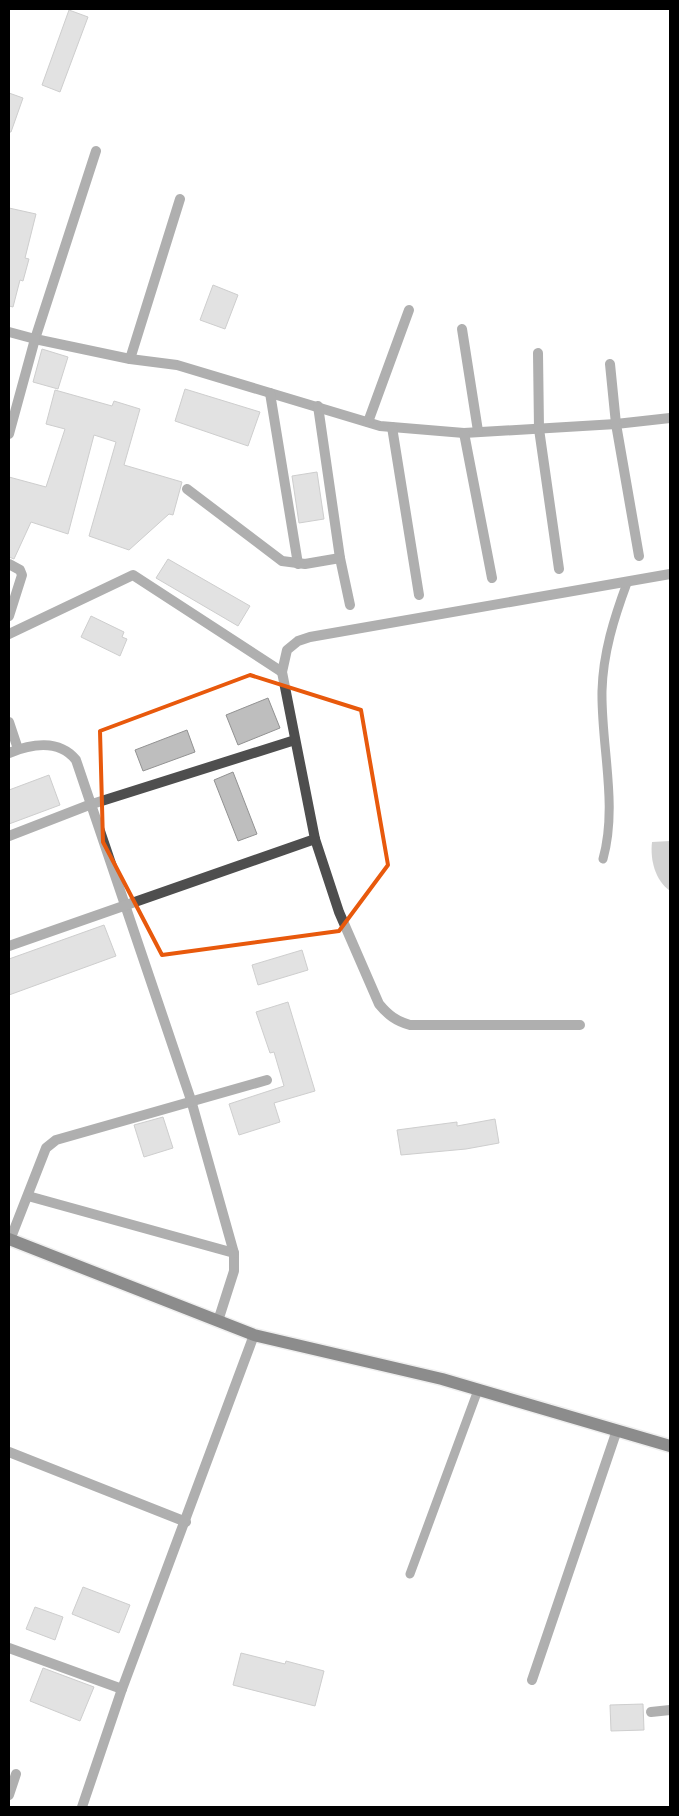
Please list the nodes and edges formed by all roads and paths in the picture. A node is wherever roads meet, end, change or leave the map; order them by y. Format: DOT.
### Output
graph roads {
  1 [pos="96,151"];
  2 [pos="180,199"];
  3 [pos="409,310"];
  4 [pos="462,329"];
  5 [pos="9,332"];
  6 [pos="35,339"];
  7 [pos="538,353"];
  8 [pos="130,359"];
  9 [pos="610,364"];
  10 [pos="270,392"];
  11 [pos="318,406"];
  12 [pos="670,418"];
  13 [pos="368,422"];
  14 [pos="616,424"];
  15 [pos="392,428"];
  16 [pos="539,429"];
  17 [pos="478,431"];
  18 [pos="464,433"];
  19 [pos="9,434"];
  20 [pos="187,489"];
  21 [pos="639,556"];
  22 [pos="340,558"];
  23 [pos="9,564"];
  24 [pos="298,564"];
  25 [pos="559,569"];
  26 [pos="670,574"];
  27 [pos="492,578"];
  28 [pos="628,583"];
  29 [pos="419,595"];
  30 [pos="350,605"];
  31 [pos="9,616"];
  32 [pos="9,634"];
  33 [pos="282,672"];
  34 [pos="9,722"];
  35 [pos="295,740"];
  36 [pos="13,751"];
  37 [pos="90,805"];
  38 [pos="9,836"];
  39 [pos="315,839"];
  40 [pos="603,859"];
  41 [pos="124,905"];
  42 [pos="9,946"];
  43 [pos="580,1025"];
  44 [pos="267,1080"];
  45 [pos="191,1100"];
  46 [pos="28,1196"];
  47 [pos="11,1236"];
  48 [pos="234,1253"];
  49 [pos="218,1321"];
  50 [pos="254,1335"];
  51 [pos="478,1390"];
  52 [pos="618,1430"];
  53 [pos="670,1446"];
  54 [pos="9,1452"];
  55 [pos="186,1522"];
  56 [pos="410,1574"];
  57 [pos="9,1648"];
  58 [pos="532,1680"];
  59 [pos="122,1689"];
  60 [pos="670,1710"];
  61 [pos="651,1712"];
  62 [pos="16,1774"];
  63 [pos="9,1796"];
  64 [pos="82,1807"];
  1 -- 6 [label="street"];
  2 -- 8 [label="street"];
  3 -- 13 [label="street"];
  4 -- 17 [label="street"];
  5 -- 6 [label="street"];
  6 -- 8 [label="street"];
  6 -- 19 [label="street"];
  7 -- 16 [label="street"];
  8 -- 10 [label="street"];
  9 -- 14 [label="street"];
  10 -- 11 [label="street"];
  10 -- 24 [label="street"];
  11 -- 13 [label="street"];
  11 -- 22 [label="street"];
  12 -- 14 [label="street"];
  13 -- 15 [label="street"];
  14 -- 16 [label="street"];
  14 -- 21 [label="street"];
  15 -- 18 [label="street"];
  15 -- 29 [label="street"];
  16 -- 17 [label="street"];
  16 -- 25 [label="street"];
  17 -- 18 [label="street"];
  18 -- 27 [label="street"];
  20 -- 24 [label="street"];
  22 -- 24 [label="street"];
  22 -- 30 [label="street"];
  23 -- 31 [label="street"];
  26 -- 28 [label="street"];
  28 -- 33 [label="street"];
  28 -- 40 [label="lane"];
  32 -- 33 [label="street"];
  33 -- 35 [label="street"];
  34 -- 36 [label="street"];
  35 -- 37 [label="street"];
  35 -- 39 [label="street"];
  36 -- 37 [label="street"];
  37 -- 38 [label="street"];
  37 -- 41 [label="street"];
  39 -- 41 [label="street"];
  39 -- 43 [label="street"];
  41 -- 42 [label="street"];
  41 -- 45 [label="street"];
  44 -- 45 [label="street"];
  45 -- 46 [label="street"];
  45 -- 48 [label="street"];
  46 -- 47 [label="street"];
  46 -- 48 [label="street"];
  47 -- 49 [label="main road"];
  48 -- 49 [label="street"];
  49 -- 50 [label="main road"];
  50 -- 51 [label="main road"];
  50 -- 55 [label="street"];
  51 -- 52 [label="main road"];
  51 -- 56 [label="lane"];
  52 -- 53 [label="main road"];
  52 -- 58 [label="street"];
  54 -- 55 [label="street"];
  55 -- 59 [label="street"];
  57 -- 59 [label="street"];
  59 -- 64 [label="street"];
  60 -- 61 [label="street"];
  62 -- 63 [label="street"];
}
